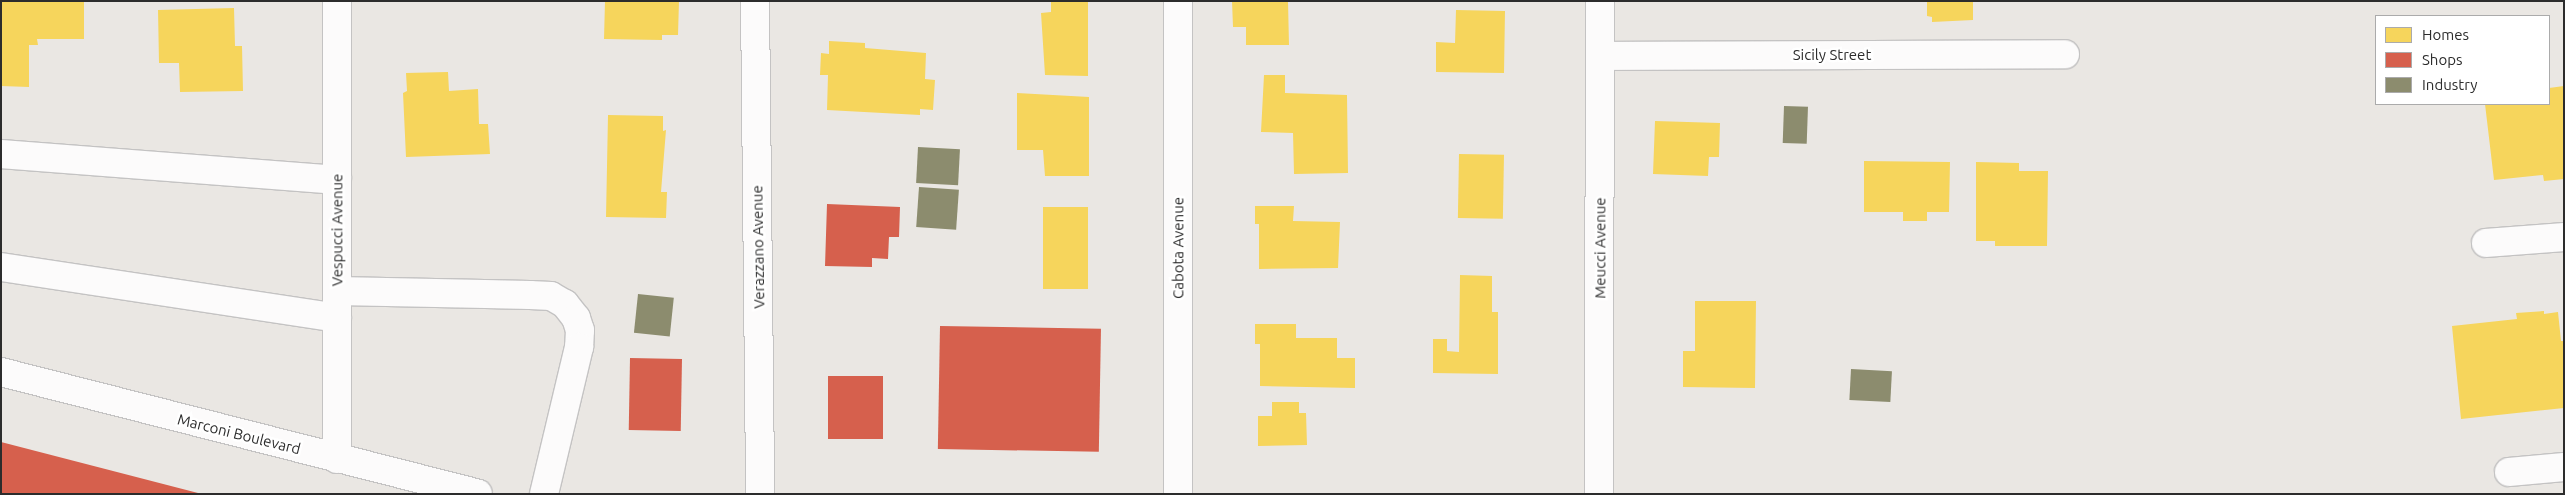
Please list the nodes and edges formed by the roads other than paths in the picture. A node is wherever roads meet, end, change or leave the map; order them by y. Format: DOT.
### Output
graph roads {
  1 [pos="337,1"];
  2 [pos="755,1"];
  3 [pos="1178,1"];
  4 [pos="1600,1"];
  5 [pos="2065,54"];
  6 [pos="1600,56"];
  7 [pos="1,154"];
  8 [pos="337,180"];
  9 [pos="2564,237"];
  10 [pos="2486,244"];
  11 [pos="1,267"];
  12 [pos="337,291"];
  13 [pos="337,318"];
  14 [pos="1,372"];
  15 [pos="337,459"];
  16 [pos="2564,467"];
  17 [pos="2509,472"];
  18 [pos="478,494"];
  19 [pos="544,494"];
  20 [pos="760,494"];
  21 [pos="1178,494"];
  22 [pos="1599,494"];
  1 -- 8 [label="street, Vespucci Avenue"];
  2 -- 20 [label="street, Verazzano Avenue"];
  3 -- 21 [label="street, Cabota Avenue"];
  4 -- 6 [label="street, Meucci Avenue"];
  5 -- 6 [label="street, Sicily Street"];
  6 -- 22 [label="street, Meucci Avenue"];
  7 -- 8 [label="street"];
  8 -- 12 [label="street, Vespucci Avenue"];
  9 -- 10 [label="street"];
  11 -- 13 [label="street"];
  12 -- 13 [label="street, Vespucci Avenue"];
  12 -- 19 [label="street"];
  13 -- 15 [label="street, Vespucci Avenue"];
  14 -- 15 [label="street, Marconi Boulevard"];
  15 -- 18 [label="street, Marconi Boulevard"];
  16 -- 17 [label="street"];
}
